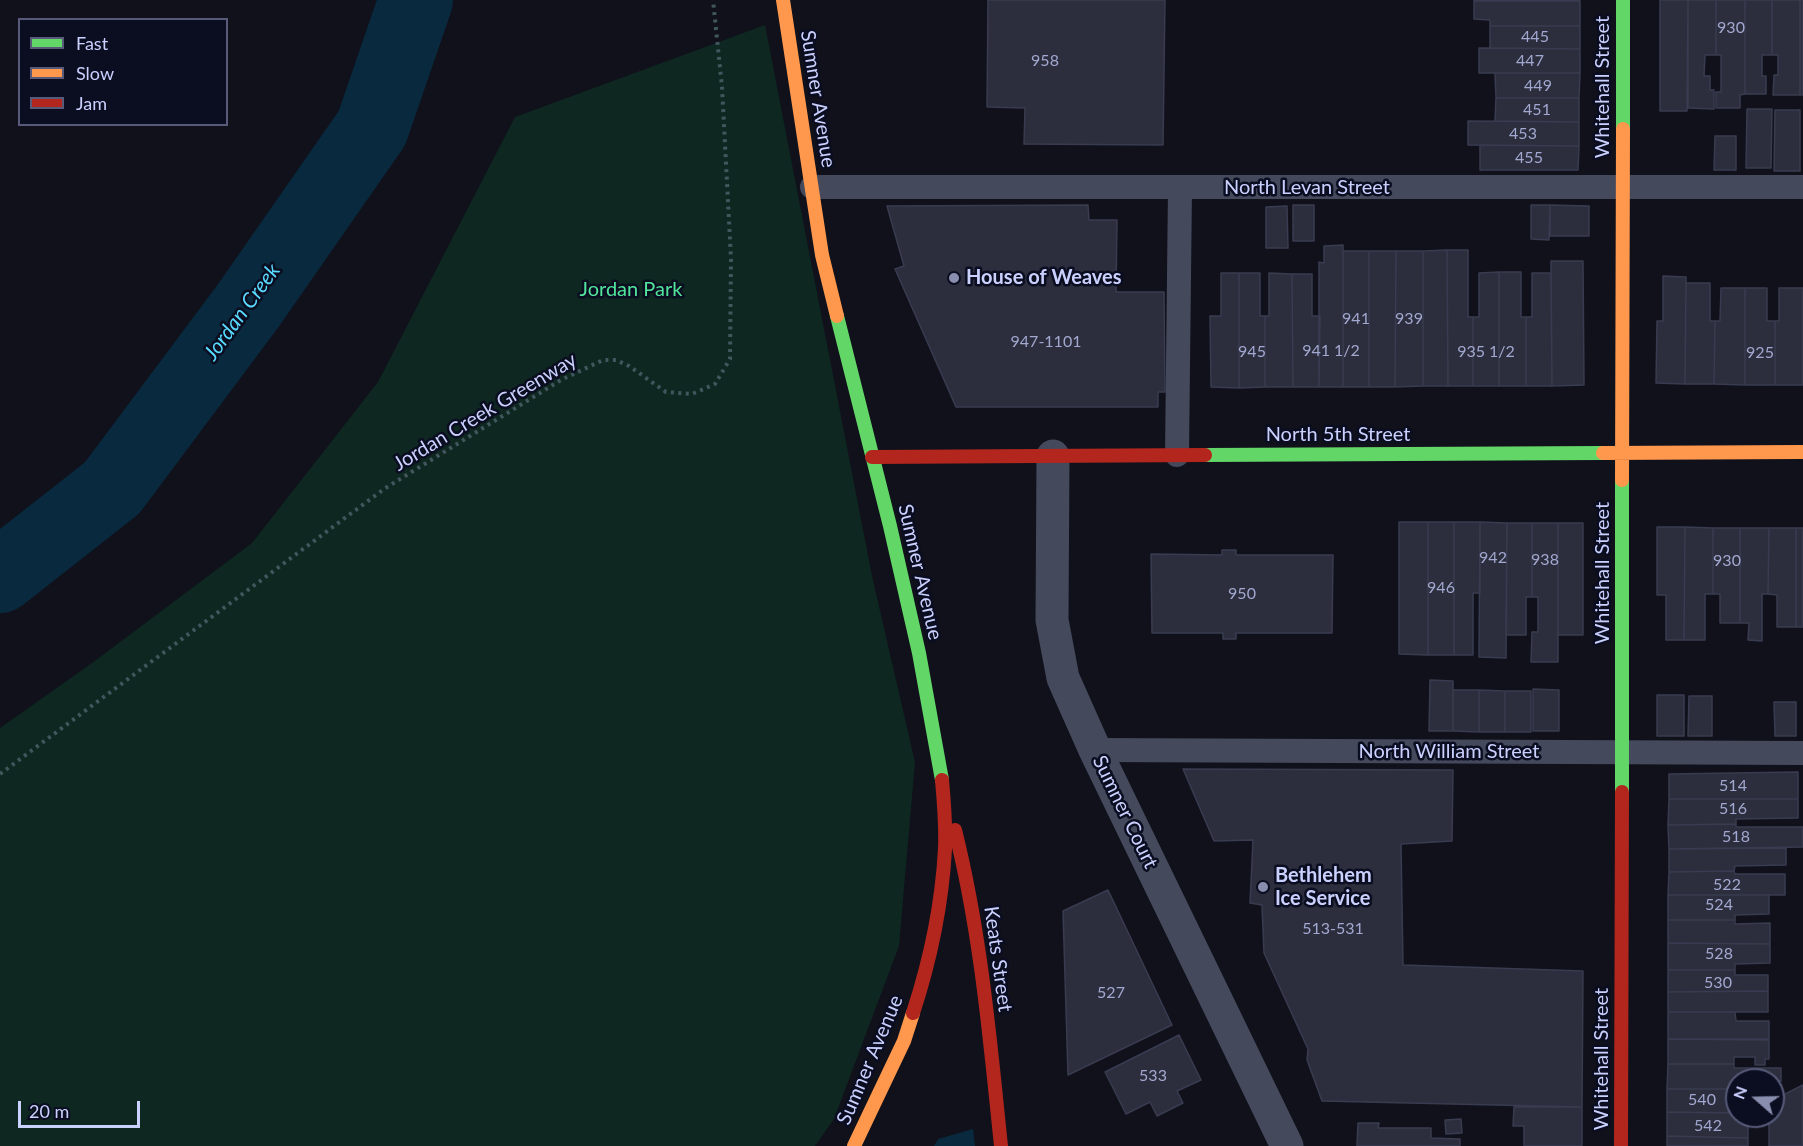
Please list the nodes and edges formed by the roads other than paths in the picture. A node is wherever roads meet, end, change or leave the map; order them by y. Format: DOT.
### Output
graph roads {
  1 [pos="783,0"];
  2 [pos="1623,0"];
  3 [pos="812,187"];
  4 [pos="1180,188"];
  5 [pos="1623,188"];
  6 [pos="1803,188"];
  7 [pos="1803,452"];
  8 [pos="1623,453"];
  9 [pos="1178,455"];
  10 [pos="1053,456"];
  11 [pos="872,457"];
  12 [pos="1095,750"];
  13 [pos="1622,752"];
  14 [pos="1803,753"];
  15 [pos="942,781"];
  16 [pos="854,1146"];
  17 [pos="1001,1146"];
  18 [pos="1287,1146"];
  19 [pos="1621,1146"];
  1 -- 3 [label="street, Sumner Avenue"];
  2 -- 5 [label="street, Whitehall Street"];
  3 -- 4 [label="lane, North Levan Street"];
  3 -- 11 [label="street, Sumner Avenue"];
  4 -- 5 [label="lane, North Levan Street"];
  4 -- 9 [label="lane"];
  5 -- 6 [label="lane, North Levan Street"];
  5 -- 8 [label="street, Whitehall Street"];
  7 -- 8 [label="street, North 5th Street"];
  8 -- 9 [label="street, North 5th Street"];
  8 -- 13 [label="street, Whitehall Street"];
  9 -- 10 [label="street, North 5th Street"];
  10 -- 11 [label="street, North 5th Street"];
  10 -- 12 [label="street, Sumner Court"];
  11 -- 15 [label="street, Sumner Avenue"];
  12 -- 13 [label="lane, North William Street"];
  12 -- 18 [label="street, Sumner Court"];
  13 -- 14 [label="lane, North William Street"];
  13 -- 19 [label="street, Whitehall Street"];
  15 -- 16 [label="street, Sumner Avenue"];
  15 -- 17 [label="street, Keats Street"];
}
